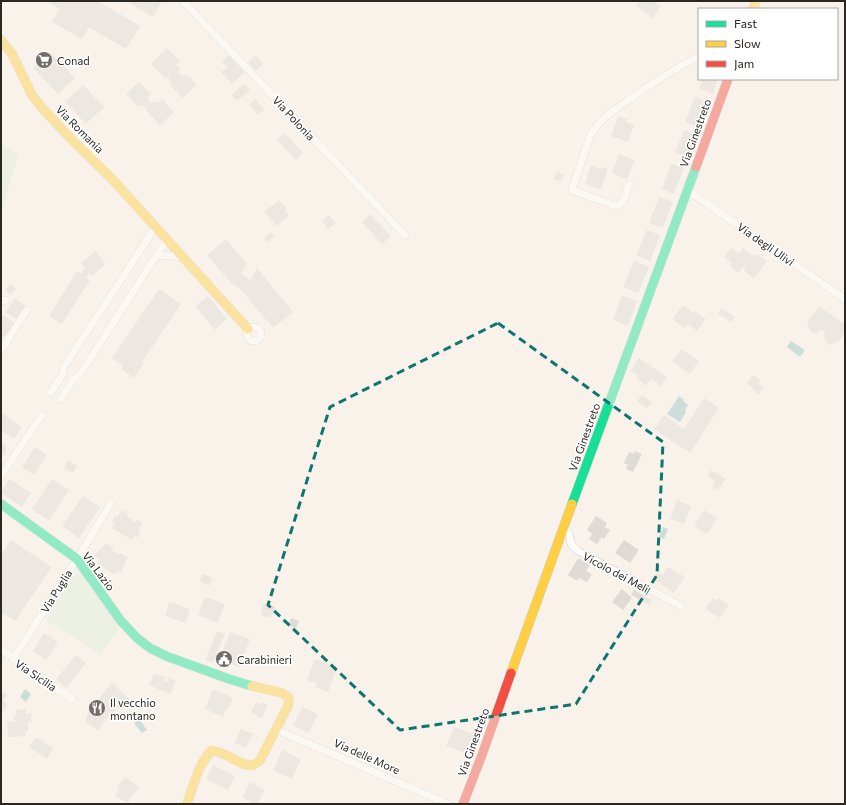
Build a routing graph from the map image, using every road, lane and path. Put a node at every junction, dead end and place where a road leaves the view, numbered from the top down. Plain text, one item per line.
1 (183, 1) edge
2 (1, 40) edge
3 (698, 57) edge
4 (728, 80) edge
5 (629, 184) dead end
6 (687, 190) junction
7 (156, 226) junction
8 (405, 235) dead end
9 (167, 239) junction
10 (157, 255) junction
11 (183, 257) junction
12 (845, 298) edge
13 (27, 310) dead end
14 (248, 330) dead end
15 (1, 350) edge
16 (51, 392) dead end
17 (62, 398) dead end
18 (42, 415) dead end
19 (1, 475) edge
20 (111, 503) dead end
21 (1, 504) edge
22 (564, 527) junction
23 (77, 559) junction
24 (681, 606) dead end
25 (1, 650) edge
26 (13, 659) junction
27 (72, 699) dead end
28 (277, 730) junction
29 (187, 804) edge
30 (448, 804) edge
31 (463, 804) edge

1 - 8 street, Via Polonia
2 - 7 street, Via Romania
3 - 5 street
4 - 6 street, Via Ginestreto
6 - 12 street, Via degli Ulivi
6 - 22 street, Via Ginestreto
7 - 9 street, Via Romania
7 - 16 street
9 - 10 street
9 - 11 street, Via Romania
10 - 11 street
10 - 17 street
11 - 14 street, Via Romania
13 - 15 street
18 - 19 street
20 - 23 street, Via Puglia
21 - 23 street, Via Lazio
22 - 24 street, Vicolo dei Meli
22 - 31 street, Via Ginestreto
23 - 26 street, Via Puglia
23 - 28 street, Via Lazio
25 - 26 street, Via Sicilia
26 - 27 street, Via Sicilia
28 - 29 street
28 - 30 street, Via delle More

